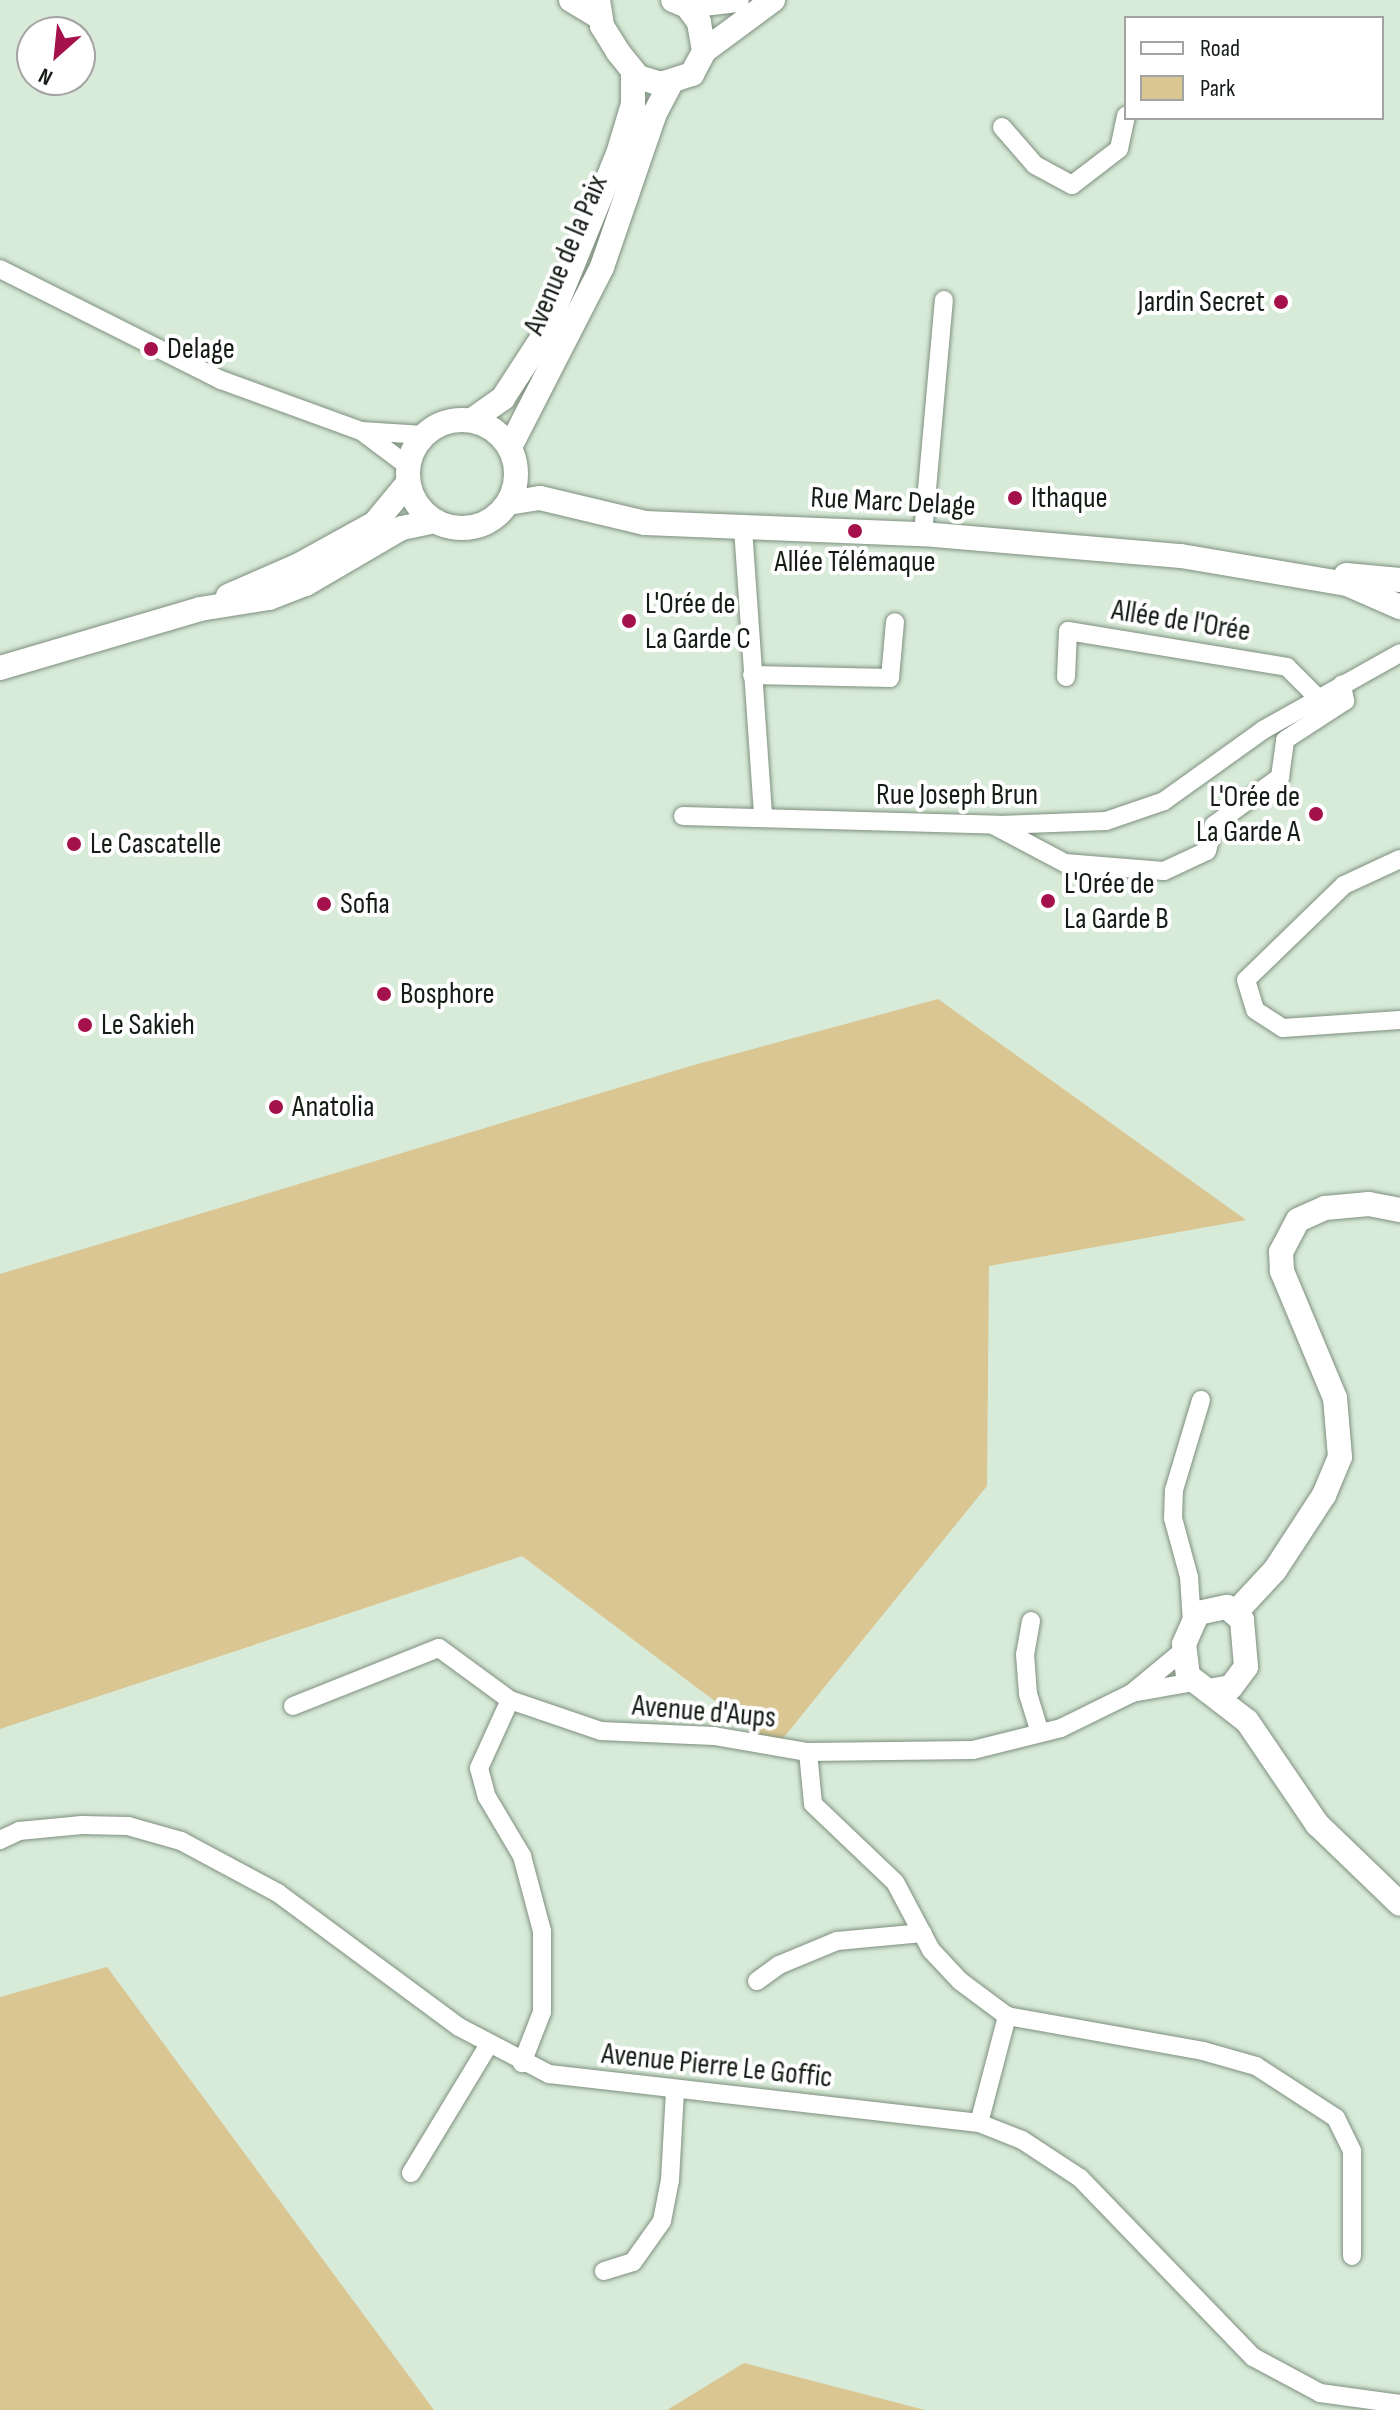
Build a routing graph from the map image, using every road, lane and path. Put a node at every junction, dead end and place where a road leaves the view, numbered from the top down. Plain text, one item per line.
1 (571, 0) edge
2 (737, 0) edge
3 (773, 0) edge
4 (680, 3) edge
5 (598, 8) edge
6 (704, 51) junction
7 (633, 72) junction
8 (671, 83) junction
9 (1125, 120) edge
10 (1002, 127) dead end
11 (0, 269) edge
12 (944, 300) dead end
13 (472, 420) junction
14 (361, 431) junction
15 (424, 435) junction
16 (513, 456) junction
17 (408, 474) junction
18 (563, 502) junction
19 (508, 503) junction
20 (435, 521) junction
21 (743, 528) junction
22 (923, 534) junction
23 (1316, 577) junction
24 (1400, 580) edge
25 (1400, 607) edge
26 (200, 609) junction
27 (895, 622) dead end
28 (1399, 651) edge
29 (28, 657) junction
30 (0, 660) edge
31 (0, 668) edge
32 (752, 675) junction
33 (1066, 677) dead end
34 (1342, 684) junction
35 (1318, 698) junction
36 (683, 816) dead end
37 (763, 817) junction
38 (992, 825) junction
39 (1400, 859) edge
40 (1400, 1020) edge
41 (1400, 1210) edge
42 (1201, 1400) dead end
43 (1275, 1570) junction
44 (1189, 1577) junction
45 (1226, 1610) junction
46 (1031, 1621) dead end
47 (1192, 1623) junction
48 (1245, 1638) junction
49 (1184, 1650) junction
50 (1242, 1678) junction
51 (1201, 1686) junction
52 (1132, 1693) junction
53 (510, 1700) junction
54 (293, 1706) dead end
55 (1247, 1721) junction
56 (1040, 1733) junction
57 (808, 1752) junction
58 (0, 1840) edge
59 (1400, 1904) edge
60 (923, 1933) junction
61 (757, 1981) dead end
62 (1007, 2016) junction
63 (489, 2044) junction
64 (522, 2063) junction
65 (675, 2091) junction
66 (979, 2123) junction
67 (411, 2173) dead end
68 (1352, 2256) dead end
69 (604, 2271) dead end
70 (1400, 2404) edge

1 - 5 street
2 - 4 street
3 - 6 street
4 - 6 street
5 - 7 street
6 - 8 street
7 - 8 street
7 - 13 street, Avenue de la Paix
8 - 16 street, Avenue de la Paix
9 - 10 street
11 - 14 street
12 - 22 street
13 - 15 street
13 - 16 street
14 - 15 street
14 - 17 street
15 - 17 street
16 - 18 street, Rue Marc Delage
16 - 19 street
17 - 20 street
17 - 26 street
18 - 19 street, Rue Marc Delage
18 - 21 street, Rue Marc Delage
19 - 20 street
20 - 26 street
21 - 22 street, Rue Marc Delage
21 - 32 street
22 - 23 street, Rue Marc Delage
23 - 24 street, Rue Marc Delage
23 - 25 street, Rue Marc Delage
26 - 29 street
27 - 32 street
28 - 34 street, Rue Joseph Brun
29 - 30 street
29 - 31 street
32 - 37 street
33 - 35 street, Allée de l'Orée
34 - 35 street, Rue Joseph Brun
34 - 38 street
35 - 38 street, Rue Joseph Brun
36 - 37 street, Rue Joseph Brun
37 - 38 street, Rue Joseph Brun
39 - 40 street
41 - 43 street
42 - 44 street
43 - 45 street
43 - 48 street
44 - 45 street
44 - 47 street
45 - 47 street
45 - 48 street
46 - 56 street
47 - 49 street
48 - 50 street
49 - 51 street
49 - 52 street, Avenue d'Aups
50 - 51 street
50 - 55 street
51 - 52 street, Avenue d'Aups
51 - 55 street
52 - 56 street, Avenue d'Aups
53 - 54 street, Avenue d'Aups
53 - 57 street, Avenue d'Aups
53 - 64 street
55 - 59 street
56 - 57 street, Avenue d'Aups
57 - 60 street
58 - 63 street, Avenue Pierre Le Goffic
60 - 61 street
60 - 62 street
62 - 66 street
62 - 68 street
63 - 64 street, Avenue Pierre Le Goffic
63 - 67 street
64 - 65 street, Avenue Pierre Le Goffic
65 - 66 street, Avenue Pierre Le Goffic
65 - 69 street
66 - 70 street, Avenue Pierre Le Goffic

